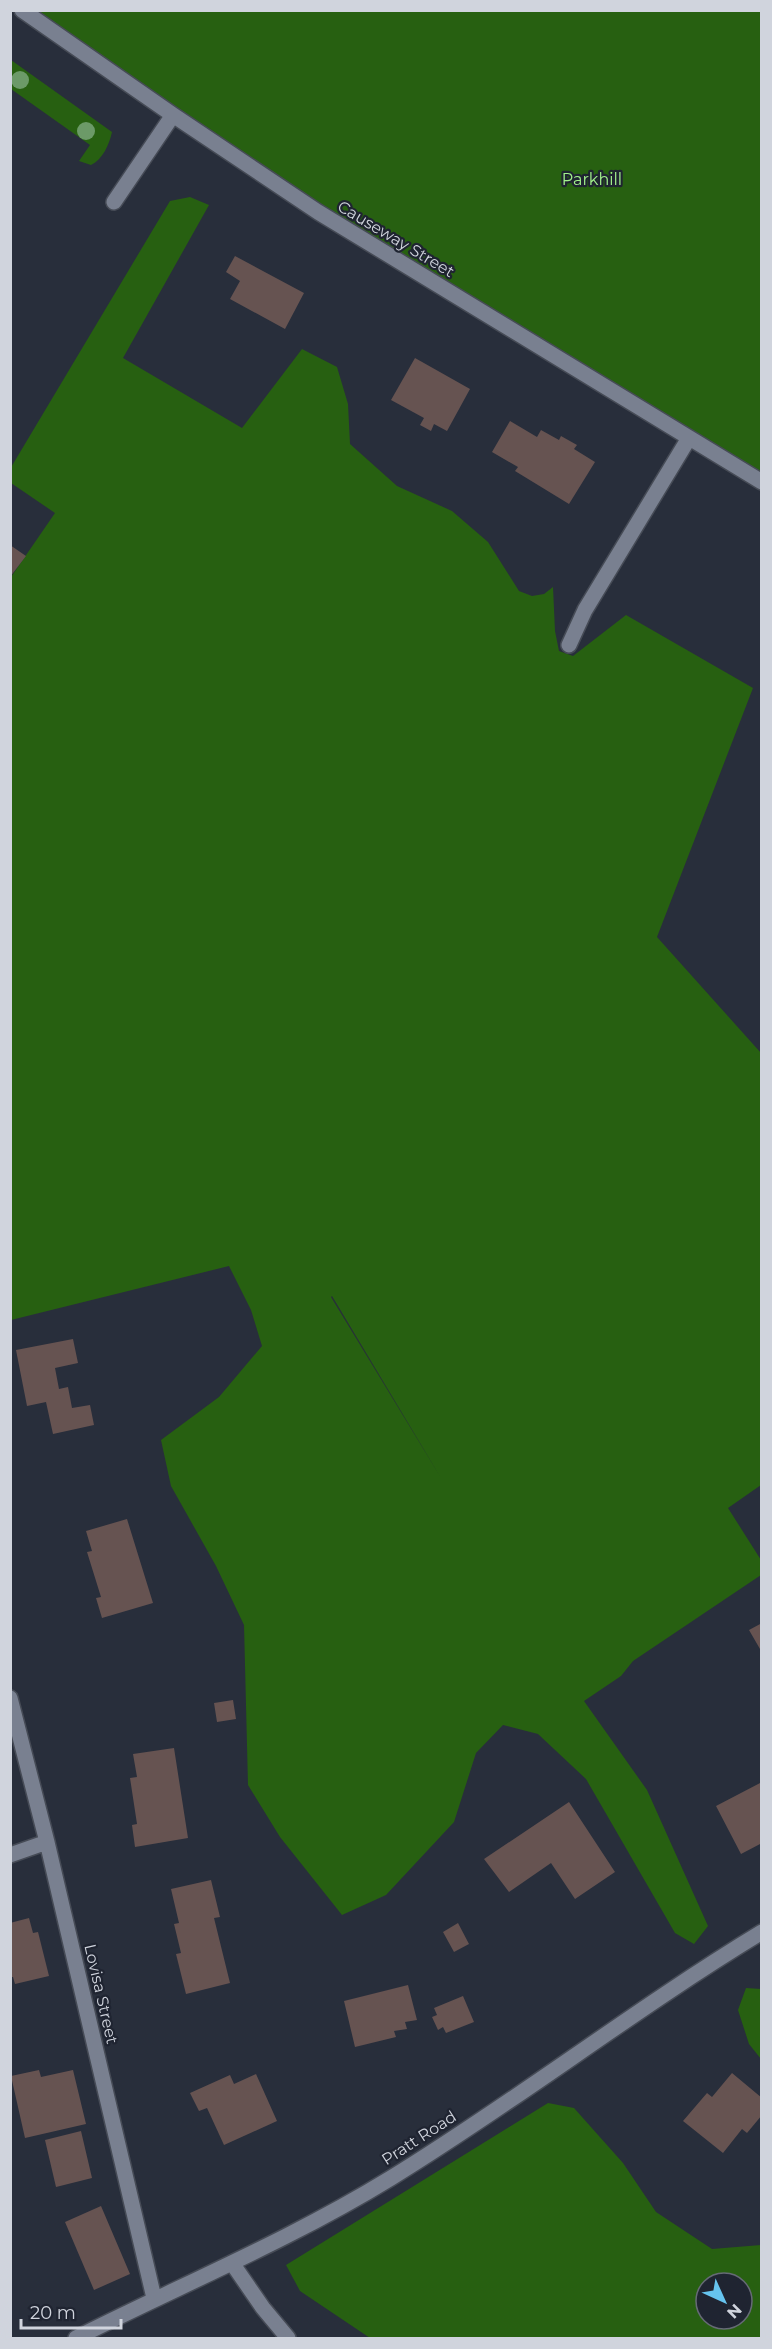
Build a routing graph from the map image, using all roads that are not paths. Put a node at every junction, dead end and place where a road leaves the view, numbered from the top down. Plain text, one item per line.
1 (22, 10) edge
2 (173, 115) junction
3 (114, 202) dead end
4 (689, 438) junction
5 (762, 482) edge
6 (568, 645) dead end
7 (10, 1698) edge
8 (47, 1842) junction
9 (10, 1855) edge
10 (762, 1932) edge
11 (232, 2263) junction
12 (154, 2298) junction
13 (76, 2338) edge
14 (288, 2338) edge

1 - 2 street, Causeway Street
2 - 3 street
2 - 4 street, Causeway Street
4 - 5 street, Causeway Street
4 - 6 street
7 - 8 street, Lovisa Street
8 - 9 street
8 - 12 street, Lovisa Street
10 - 11 street, Pratt Road
11 - 12 street, Pratt Road
11 - 14 street
12 - 13 street, Pratt Road

